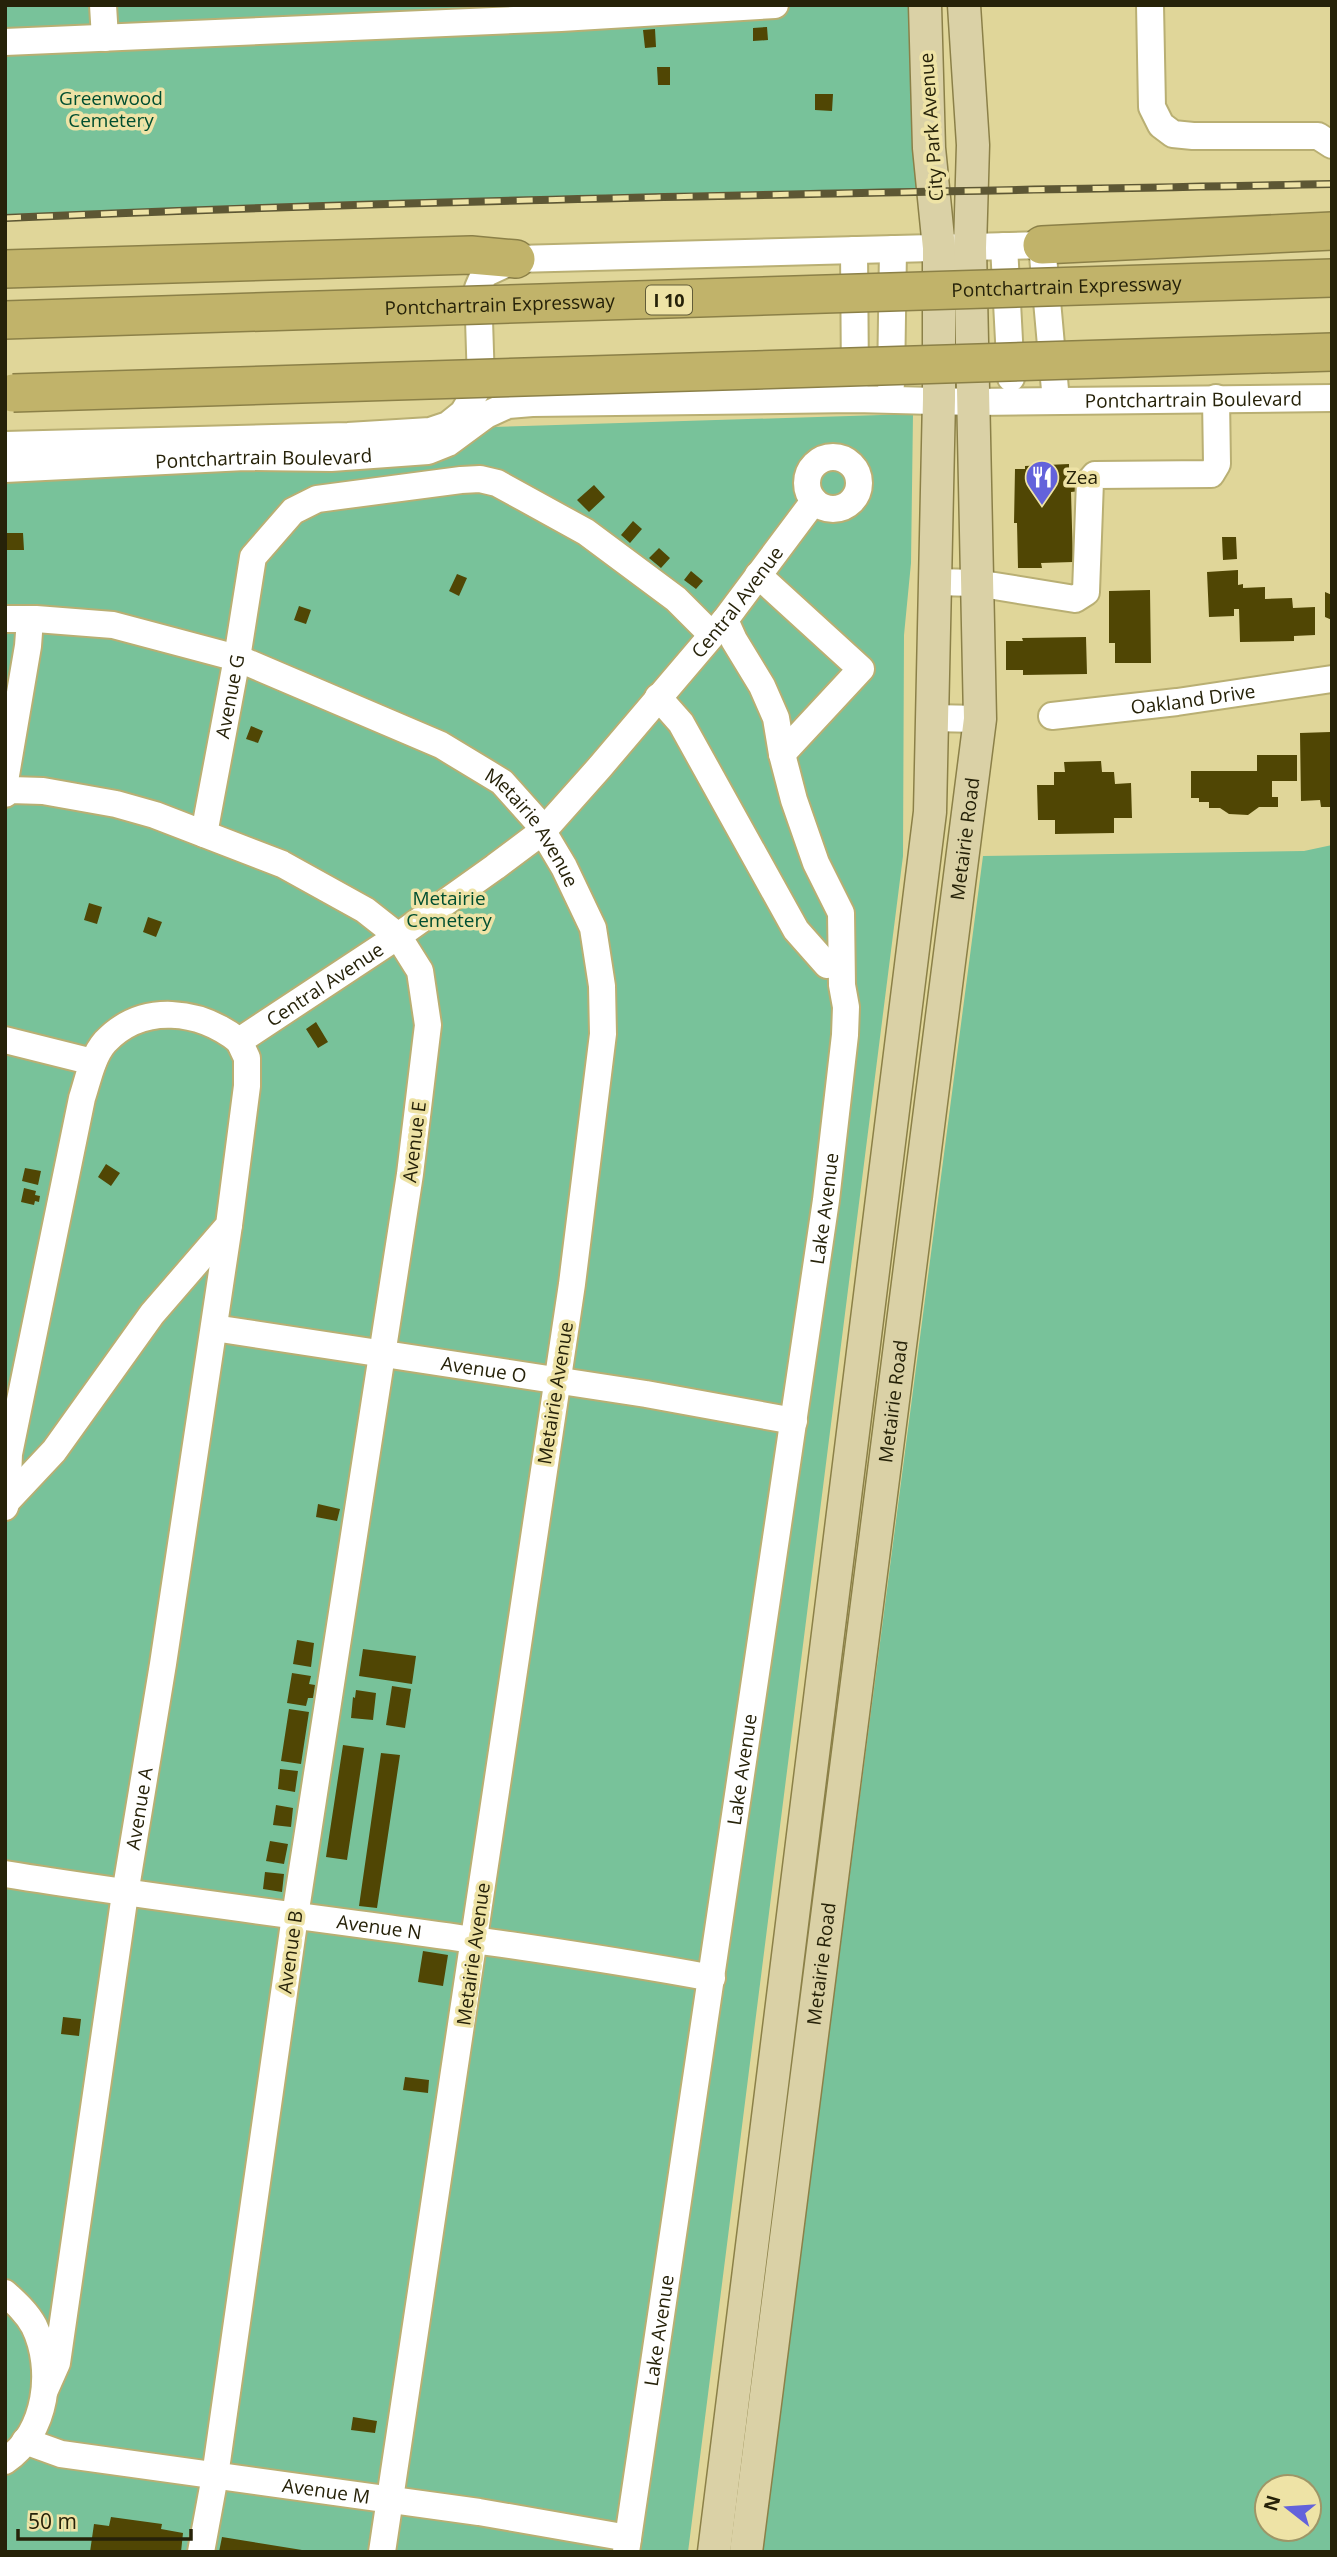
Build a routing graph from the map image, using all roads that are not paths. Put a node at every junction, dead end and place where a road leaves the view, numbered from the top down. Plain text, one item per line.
1 (103, 5) edge
2 (775, 5) edge
3 (925, 5) edge
4 (964, 5) edge
5 (1150, 5) edge
6 (561, 12) edge
7 (330, 17) edge
8 (105, 38) junction
9 (5, 42) edge
10 (1332, 145) edge
11 (1332, 231) edge
12 (1042, 244) junction
13 (1004, 246) junction
14 (954, 248) junction
15 (893, 249) junction
16 (854, 250) junction
17 (516, 259) junction
18 (5, 269) edge
19 (1332, 278) edge
20 (5, 320) edge
21 (1332, 352) edge
22 (481, 383) junction
23 (9, 393) edge
24 (1216, 398) junction
25 (1332, 398) edge
26 (855, 399) junction
27 (890, 399) junction
28 (993, 399) junction
29 (939, 400) junction
30 (1056, 401) junction
31 (508, 405) junction
32 (5, 445) edge
33 (5, 470) edge
34 (814, 501) dead end
35 (253, 557) joint
36 (758, 575) junction
37 (934, 582) junction
38 (976, 583) junction
39 (18, 619) edge
40 (718, 627) junction
41 (237, 658) junction
42 (1332, 679) edge
43 (658, 697) junction
44 (1052, 716) dead end
45 (931, 718) junction
46 (980, 719) junction
47 (782, 754) junction
48 (5, 781) edge
49 (5, 794) edge
50 (542, 831) junction
51 (204, 834) junction
52 (398, 936) junction
53 (835, 975) junction
54 (5, 1040) edge
55 (239, 1041) junction
56 (93, 1062) junction
57 (229, 1225) junction
58 (214, 1328) junction
59 (383, 1353) junction
60 (556, 1381) junction
61 (794, 1421) junction
62 (6, 1504) edge
63 (5, 1874) edge
64 (125, 1894) junction
65 (295, 1916) junction
66 (475, 1939) junction
67 (712, 1978) junction
68 (5, 2294) edge
69 (46, 2390) junction
70 (25, 2441) junction
71 (5, 2461) edge
72 (215, 2476) junction
73 (390, 2501) junction
74 (627, 2545) edge
75 (201, 2552) edge
76 (382, 2552) edge
77 (714, 2552) edge
78 (746, 2552) edge

1 - 8 street
2 - 6 street
3 - 14 main road, City Park Avenue
4 - 14 main road, City Park Avenue
5 - 10 street
6 - 7 street
7 - 8 street
8 - 9 street
11 - 12 highway
12 - 13 street
12 - 30 street
13 - 14 street
13 - 28 street
14 - 15 street
14 - 28 main road, Metairie Road
14 - 29 main road, Metairie Road
15 - 16 street
15 - 27 street
16 - 17 street
16 - 26 street
17 - 18 highway
17 - 22 street
19 - 20 highway, Pontchartrain Expressway / I 10, bridge
21 - 23 highway, bridge
22 - 31 street
22 - 32 street, Pontchartrain Boulevard
24 - 25 street, Pontchartrain Boulevard
24 - 30 street, Pontchartrain Boulevard
24 - 38 street
26 - 27 street, Pontchartrain Boulevard
26 - 31 street, Pontchartrain Boulevard
27 - 29 street, Pontchartrain Boulevard
28 - 29 street, Pontchartrain Boulevard
28 - 30 street, Pontchartrain Boulevard
28 - 38 main road, Metairie Road
29 - 37 main road, Metairie Road
31 - 33 street, Pontchartrain Boulevard
34 - 36 street, Central Avenue
35 - 40 street, Lake Avenue
35 - 41 street, Avenue G
36 - 40 street, Central Avenue
36 - 47 street
37 - 38 street
37 - 45 main road, Metairie Road
38 - 46 main road, Metairie Road
39 - 41 street, Metairie Avenue
39 - 48 street
40 - 43 street, Central Avenue
40 - 47 street, Lake Avenue
41 - 50 street, Metairie Avenue
41 - 51 street, Avenue G
42 - 44 street, Oakland Drive
43 - 50 street, Central Avenue
43 - 53 street
45 - 46 street
45 - 77 main road, Metairie Road
46 - 78 main road, Metairie Road
47 - 53 street, Lake Avenue
49 - 51 street, Avenue E
50 - 52 street, Central Avenue
50 - 60 street, Metairie Avenue
51 - 52 street, Avenue E
52 - 55 street, Central Avenue
52 - 59 street, Avenue E
53 - 61 street, Lake Avenue
54 - 56 street
55 - 56 street
55 - 57 street
56 - 62 street
57 - 58 street, Avenue A
57 - 62 street
58 - 59 street, Avenue O
58 - 64 street, Avenue A
59 - 60 street, Avenue O
59 - 65 street, Avenue B
60 - 61 street, Avenue O
60 - 66 street, Metairie Avenue
61 - 67 street, Lake Avenue
63 - 64 street, Avenue N
64 - 65 street, Avenue N
64 - 69 street, Avenue A
65 - 66 street, Avenue N
65 - 72 street, Avenue B
66 - 67 street, Avenue N
66 - 73 street, Metairie Avenue
67 - 74 street, Lake Avenue
68 - 69 street
69 - 70 street, Avenue A
70 - 71 street, Avenue A
70 - 72 street, Avenue M
72 - 73 street, Avenue M
72 - 75 street, Avenue B
73 - 74 street, Avenue M
73 - 76 street, Metairie Avenue

